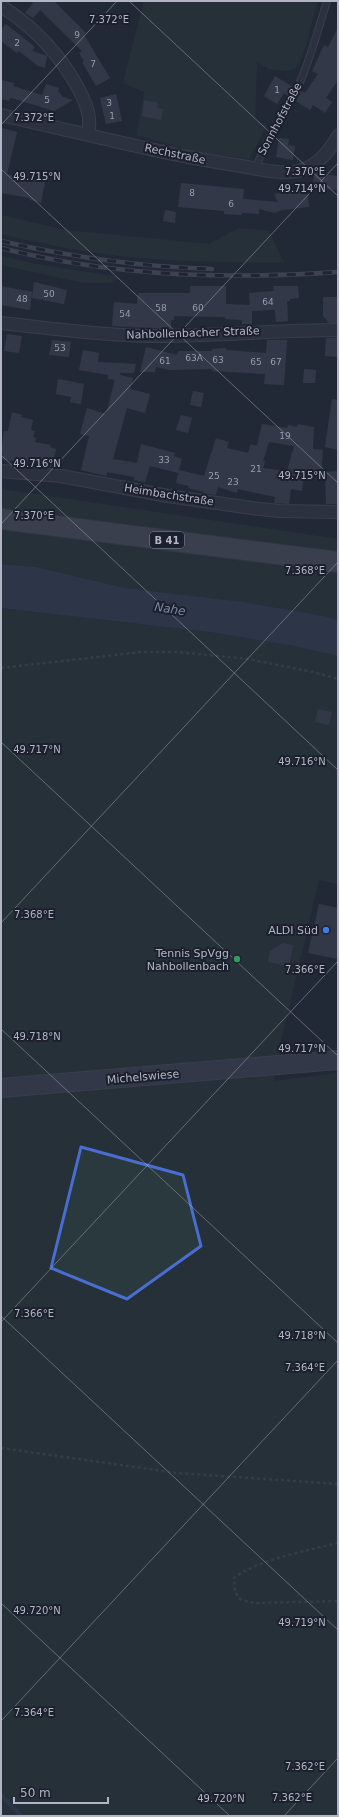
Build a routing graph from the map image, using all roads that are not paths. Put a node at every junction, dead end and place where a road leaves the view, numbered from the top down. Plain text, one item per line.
1 (327, 1) edge
2 (1, 6) edge
3 (1, 115) edge
4 (88, 134) junction
5 (338, 136) edge
6 (256, 168) junction
7 (1, 323) edge
8 (338, 330) edge
9 (1, 471) edge
10 (338, 512) edge
11 (1, 519) edge
12 (338, 562) edge
13 (338, 1060) edge
14 (1, 1088) edge

1 - 6 lane, Sonnhofstraße
2 - 4 street
3 - 4 street, Rechstraße
4 - 6 street, Rechstraße
5 - 6 street, Rechstraße
7 - 8 street, Nahbollenbacher Straße
9 - 10 street, Heimbachstraße
11 - 12 main road, B 41
13 - 14 street, Michelswiese

